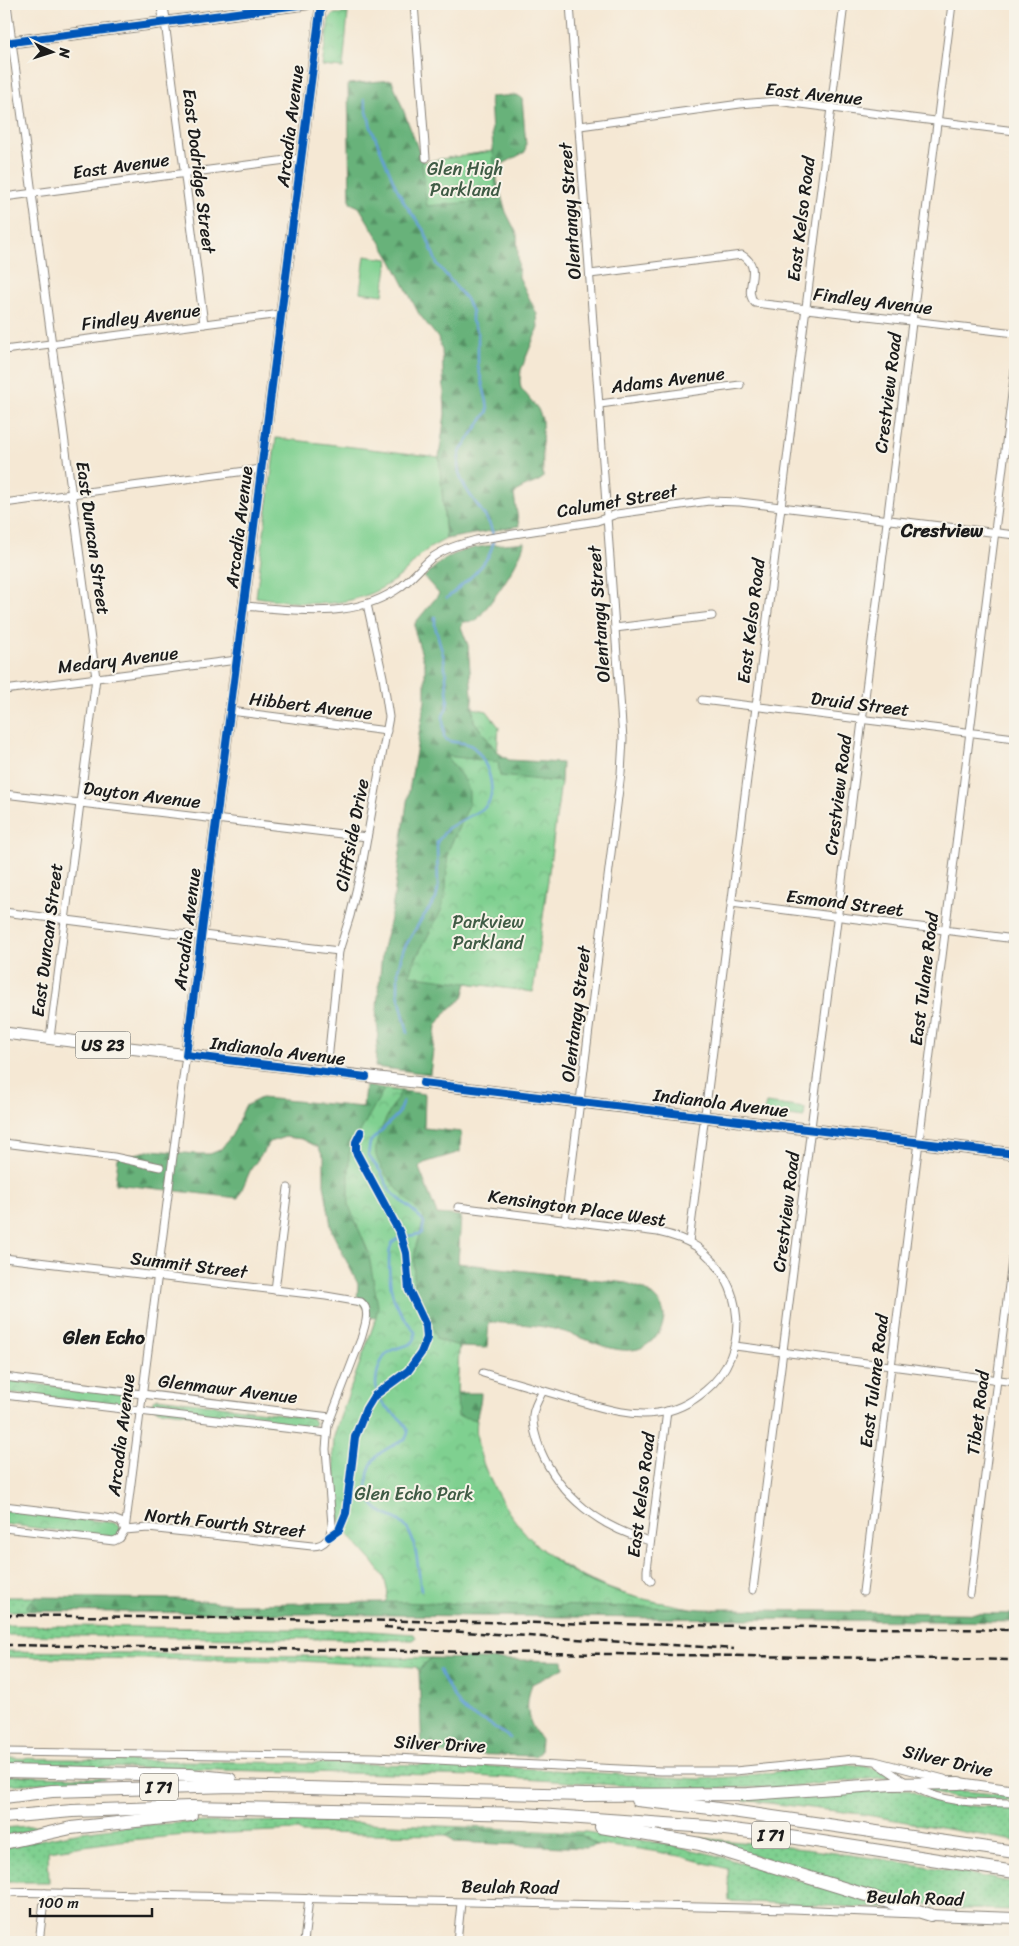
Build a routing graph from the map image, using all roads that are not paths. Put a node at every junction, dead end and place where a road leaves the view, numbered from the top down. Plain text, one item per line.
1 (7, 4) edge
2 (162, 4) edge
3 (306, 4) edge
4 (321, 4) edge
5 (414, 4) edge
6 (570, 4) edge
7 (844, 4) edge
8 (952, 4) edge
9 (253, 7) edge
10 (165, 22) junction
11 (8, 43) edge
12 (830, 110) junction
13 (937, 122) junction
14 (580, 126) junction
15 (1015, 131) edge
16 (301, 158) junction
17 (426, 158) dead end
18 (184, 173) junction
19 (32, 194) junction
20 (4, 197) edge
21 (590, 274) junction
22 (805, 308) junction
23 (281, 314) junction
24 (912, 320) junction
25 (204, 324) junction
26 (1015, 333) edge
27 (52, 343) junction
28 (4, 350) edge
29 (1015, 370) edge
30 (740, 385) dead end
31 (600, 404) junction
32 (261, 469) junction
33 (72, 494) junction
34 (4, 503) edge
35 (781, 507) junction
36 (608, 517) junction
37 (887, 520) junction
38 (995, 533) junction
39 (1015, 535) edge
40 (367, 604) junction
41 (244, 606) junction
42 (712, 616) dead end
43 (615, 628) junction
44 (237, 660) junction
45 (96, 678) junction
46 (4, 690) edge
47 (702, 700) dead end
48 (756, 706) junction
49 (230, 712) junction
50 (862, 719) junction
51 (387, 731) junction
52 (970, 732) junction
53 (1015, 738) edge
54 (4, 794) edge
55 (80, 803) junction
56 (216, 819) junction
57 (367, 838) junction
58 (731, 903) junction
59 (4, 912) edge
60 (838, 917) junction
61 (65, 920) junction
62 (945, 931) junction
63 (201, 936) junction
64 (1015, 940) edge
65 (338, 952) junction
66 (4, 1033) edge
67 (50, 1038) junction
68 (186, 1055) junction
69 (327, 1072) junction
70 (580, 1102) junction
71 (704, 1116) junction
72 (811, 1129) junction
73 (919, 1142) junction
74 (4, 1143) edge
75 (1015, 1154) edge
76 (160, 1167) dead end
77 (288, 1188) dead end
78 (458, 1207) dead end
79 (565, 1221) junction
80 (1015, 1237) edge
81 (689, 1242) junction
82 (4, 1258) edge
83 (158, 1277) junction
84 (275, 1290) junction
85 (735, 1346) junction
86 (783, 1352) junction
87 (891, 1366) junction
88 (483, 1374) dead end
89 (4, 1377) edge
90 (997, 1380) junction
91 (1015, 1382) edge
92 (543, 1391) junction
93 (143, 1393) junction
94 (4, 1395) edge
95 (140, 1411) junction
96 (667, 1411) junction
97 (330, 1416) junction
98 (327, 1433) junction
99 (4, 1506) edge
100 (4, 1528) edge
101 (125, 1530) junction
102 (650, 1541) junction
103 (651, 1581) dead end
104 (754, 1590) dead end
105 (863, 1592) dead end
106 (970, 1594) dead end
107 (4, 1752) edge
108 (875, 1761) junction
109 (4, 1771) edge
110 (906, 1783) junction
111 (959, 1783) junction
112 (315, 1788) junction
113 (1015, 1791) edge
114 (585, 1795) junction
115 (4, 1797) edge
116 (1015, 1803) edge
117 (267, 1809) junction
118 (524, 1814) junction
119 (4, 1817) edge
120 (4, 1843) edge
121 (1015, 1852) edge
122 (1015, 1872) edge
123 (4, 1892) edge
124 (45, 1893) junction
125 (309, 1898) junction
126 (461, 1902) junction
127 (931, 1915) junction
128 (1015, 1918) edge
129 (38, 1942) edge
130 (304, 1942) edge
131 (456, 1942) edge

1 - 11 street, East Duncan Street
2 - 10 street
3 - 9 main road
4 - 16 street, Arcadia Avenue
5 - 17 street
6 - 14 street, Olentangy Street
7 - 12 street, East Kelso Road
8 - 13 street, Crestview Road
9 - 10 main road
10 - 11 main road
10 - 18 street, East Dodridge Street
11 - 19 street, East Duncan Street
12 - 13 street, East Avenue
12 - 14 street, East Avenue
12 - 22 street, East Kelso Road
13 - 15 street, East Avenue
13 - 24 street, Crestview Road
14 - 21 street, Olentangy Street
16 - 18 street, East Avenue
16 - 23 street, Arcadia Avenue
18 - 19 street, East Avenue
18 - 25 street, East Dodridge Street
19 - 20 street, East Avenue
19 - 27 street, East Duncan Street
21 - 22 street, Findley Avenue
21 - 31 street, Olentangy Street
22 - 24 street, Findley Avenue
22 - 35 street, East Kelso Road
23 - 25 street, Findley Avenue
23 - 32 street, Arcadia Avenue
24 - 26 street, Findley Avenue
24 - 37 street, Crestview Road
25 - 27 street, Findley Avenue
27 - 28 street, Findley Avenue
27 - 33 street, East Duncan Street
29 - 38 street, East Tulane Road
30 - 31 street, Adams Avenue
31 - 36 street, Olentangy Street
32 - 33 street
32 - 41 street, Arcadia Avenue
33 - 34 street
33 - 45 street, East Duncan Street
35 - 36 street, Calumet Street
35 - 37 street, Calumet Street
35 - 48 street, East Kelso Road
36 - 40 street, Calumet Street
36 - 43 street, Olentangy Street
37 - 38 street, Calumet Street
37 - 50 street, Crestview Road
38 - 39 street, Calumet Street
38 - 52 street, East Tulane Road
40 - 41 street, Calumet Street
40 - 51 street, Cliffside Drive
41 - 44 street, Arcadia Avenue
42 - 43 street
43 - 70 street, Olentangy Street
44 - 45 street, Medary Avenue
44 - 49 street, Arcadia Avenue
45 - 46 street, Medary Avenue
45 - 55 street, East Duncan Street
47 - 48 street, Druid Street
48 - 50 street, Druid Street
48 - 58 street, East Kelso Road
49 - 51 street, Hibbert Avenue
49 - 56 street, Arcadia Avenue
50 - 52 street, Druid Street
50 - 60 street, Crestview Road
51 - 57 street, Cliffside Drive
52 - 53 street, Druid Street
52 - 62 street, East Tulane Road
54 - 55 street, Dayton Avenue
55 - 56 street, Dayton Avenue
55 - 61 street, East Duncan Street
56 - 57 street, Dayton Avenue
56 - 63 street, Arcadia Avenue
57 - 65 street, Cliffside Drive
58 - 60 street, Esmond Street
58 - 71 street, East Kelso Road
59 - 61 street
60 - 62 street, Esmond Street
60 - 72 street, Crestview Road
61 - 63 street
61 - 67 street, East Duncan Street
62 - 64 street, Esmond Street
62 - 73 street, East Tulane Road
63 - 65 street
63 - 68 street, Arcadia Avenue
65 - 69 street, Cliffside Drive
66 - 67 main road, Indianola Avenue / US 23
67 - 68 main road, Indianola Avenue / US 23
68 - 69 main road, Indianola Avenue / US 23
68 - 83 street, Arcadia Avenue
69 - 70 main road, Indianola Avenue / US 23
70 - 71 main road, Indianola Avenue / US 23
70 - 79 street, Olentangy Street
71 - 72 main road, Indianola Avenue / US 23
71 - 81 street, East Kelso Road
72 - 73 main road, Indianola Avenue / US 23
72 - 86 street, Crestview Road
73 - 75 main road, Indianola Avenue / US 23
73 - 87 street, East Tulane Road
74 - 76 street
77 - 84 street
78 - 79 street, Kensington Place West
79 - 81 street, Kensington Place West
80 - 90 street, Tibet Road
81 - 85 street, Kensington Place West
82 - 83 street, Summit Street
83 - 84 street, Summit Street
83 - 93 street, Arcadia Avenue
84 - 97 street, Summit Street
85 - 86 street
85 - 96 street, Kensington Place West
86 - 87 street
86 - 104 street, Crestview Road
87 - 90 street
87 - 105 street, East Tulane Road
88 - 92 street, Kensington Place West
89 - 93 street, Glenmawr Avenue
90 - 91 street
90 - 106 street, Tibet Road
92 - 96 street, Kensington Place West
92 - 102 street
93 - 95 street, Arcadia Avenue
93 - 97 street, Glenmawr Avenue
94 - 95 street, Glenmawr Avenue
95 - 98 street, Glenmawr Avenue
95 - 101 street, Arcadia Avenue
96 - 102 street, East Kelso Road
97 - 98 street
98 - 101 street, North Fourth Street
99 - 101 street, North Fourth Street
100 - 101 street, North Fourth Street
102 - 103 street, East Kelso Road
107 - 108 street, Silver Drive
108 - 110 street, Silver Drive
108 - 111 street, Silver Drive
109 - 112 highway
110 - 111 highway
110 - 114 highway
110 - 116 street, Silver Drive
111 - 113 street, Silver Drive
112 - 114 highway, I 71
112 - 115 highway, I 71
114 - 121 highway, I 71
117 - 118 highway, I 71
117 - 119 highway, I 71
117 - 120 highway
118 - 122 highway, I 71
118 - 127 highway
123 - 124 street, Beulah Road
124 - 125 street, Beulah Road
124 - 129 street
125 - 126 street, Beulah Road
125 - 130 street
126 - 127 street, Beulah Road
126 - 131 street
127 - 128 street, Beulah Road

